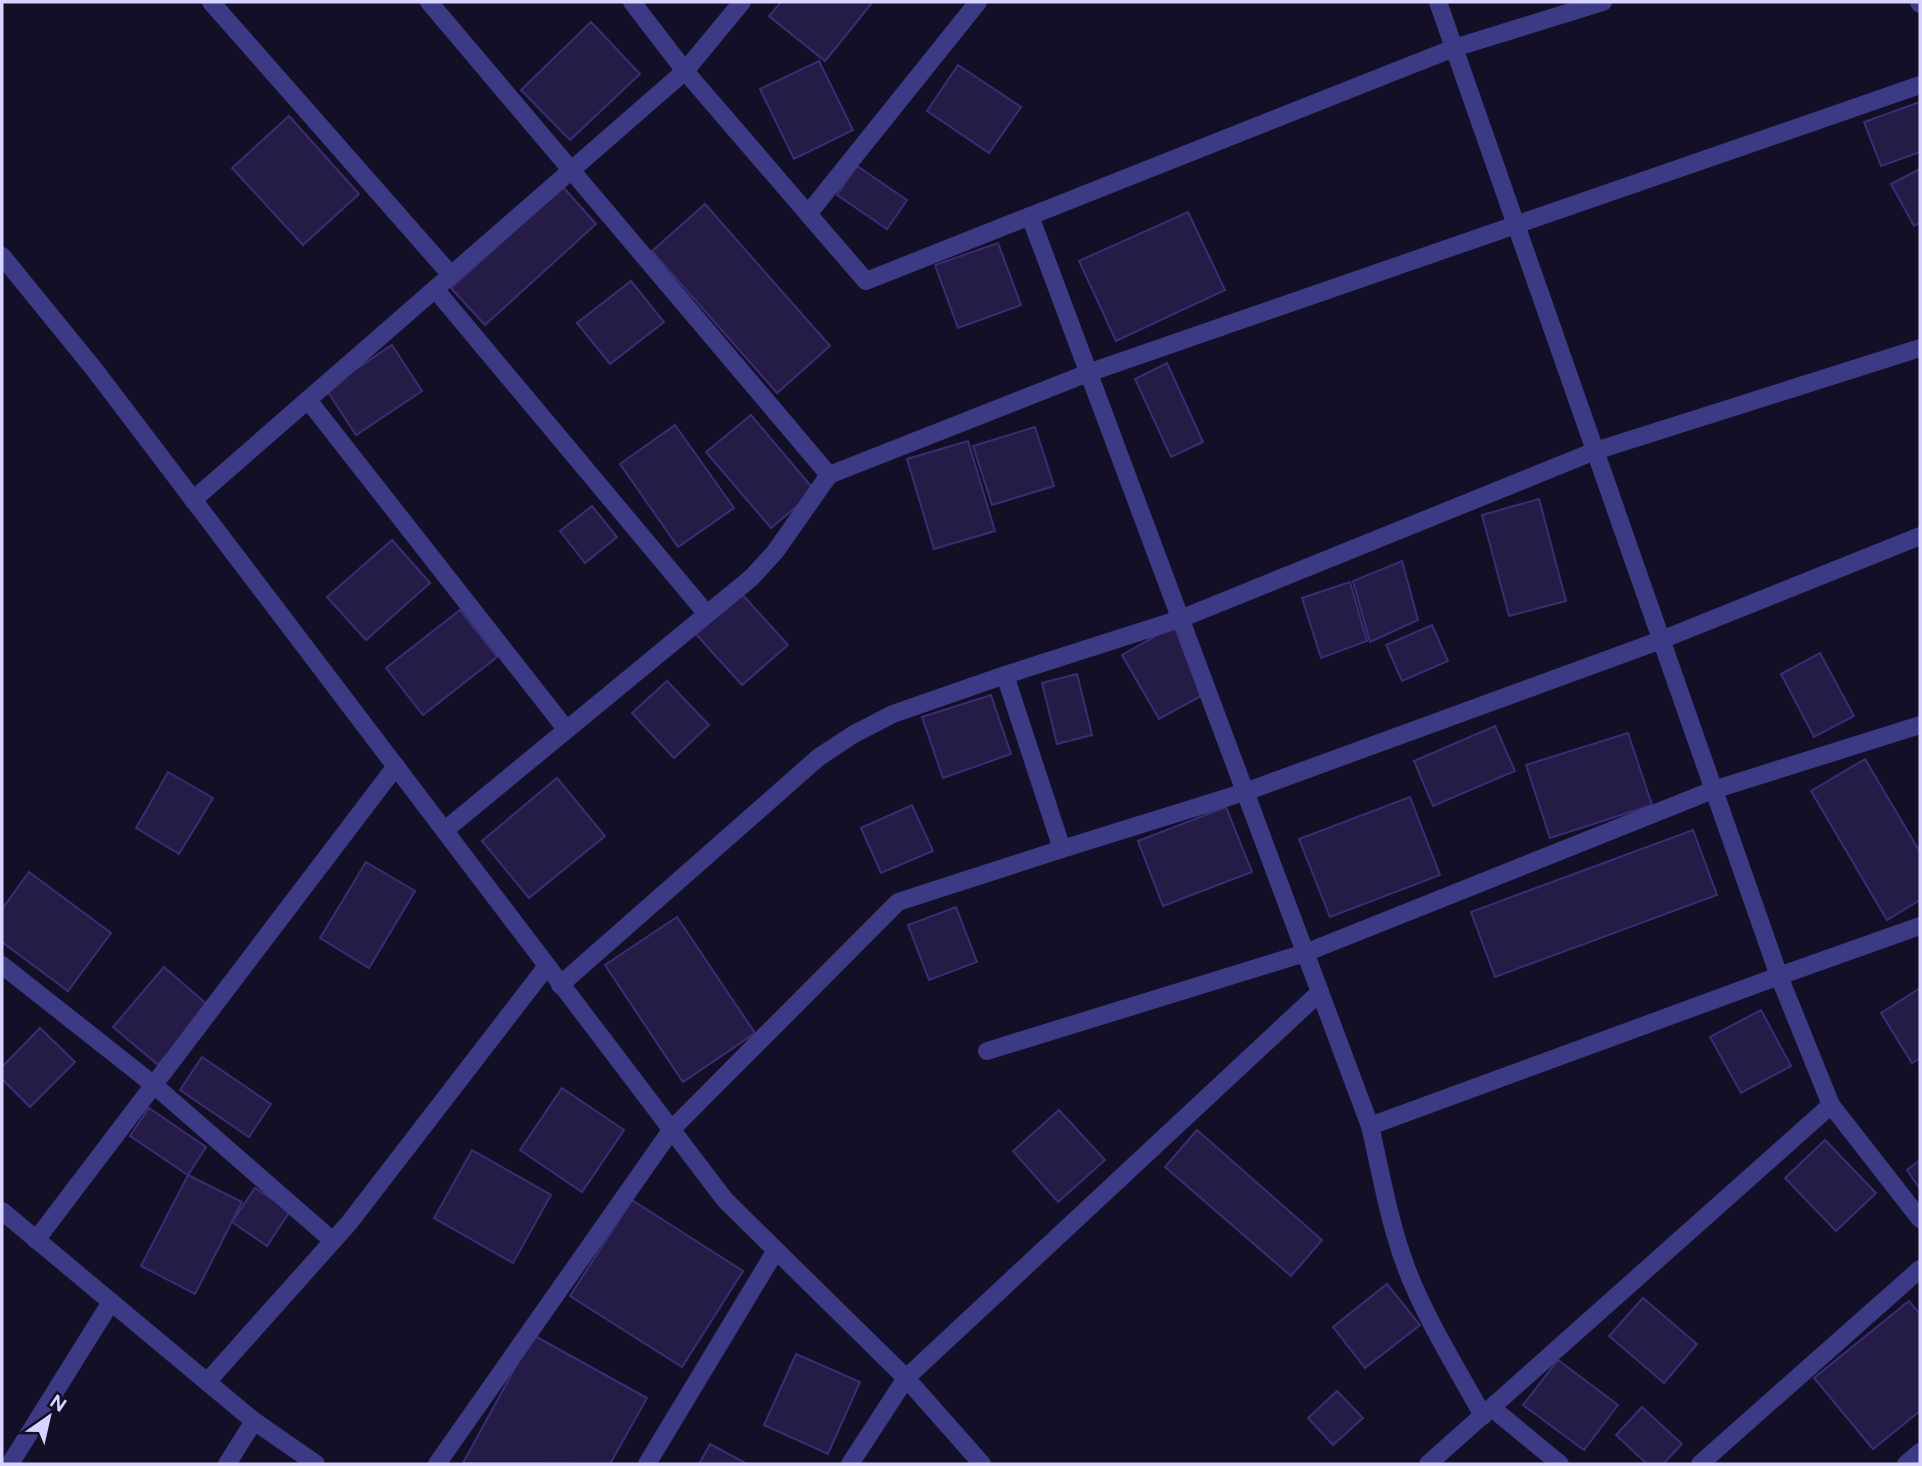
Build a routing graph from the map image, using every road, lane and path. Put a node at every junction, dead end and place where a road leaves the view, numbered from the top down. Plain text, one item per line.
1 (211, 2) edge
2 (429, 2) edge
3 (632, 2) edge
4 (742, 2) edge
5 (978, 2) edge
6 (1438, 2) edge
7 (1603, 2) edge
8 (1454, 48) junction
9 (685, 71) junction
10 (1920, 85) edge
11 (571, 170) junction
12 (808, 214) junction
13 (1030, 216) junction
14 (1516, 225) junction
15 (2, 257) edge
16 (451, 275) junction
17 (435, 289) junction
18 (1920, 348) edge
19 (1088, 373) junction
20 (308, 400) junction
21 (1595, 451) junction
22 (829, 475) junction
23 (193, 500) junction
24 (1920, 536) edge
25 (706, 613) junction
26 (1180, 619) junction
27 (1661, 640) junction
28 (1005, 675) junction
29 (1920, 725) edge
30 (566, 729) junction
31 (396, 766) junction
32 (1713, 790) junction
33 (1245, 792) junction
34 (445, 830) junction
35 (1062, 849) junction
36 (1920, 926) edge
37 (1305, 953) junction
38 (2, 965) edge
39 (547, 966) junction
40 (1779, 976) junction
41 (560, 985) junction
42 (1320, 992) junction
43 (987, 1051) dead end
44 (154, 1085) junction
45 (1831, 1105) junction
46 (1370, 1126) junction
47 (672, 1129) junction
48 (2, 1211) edge
49 (1920, 1219) edge
50 (36, 1240) junction
51 (333, 1241) junction
52 (776, 1250) junction
53 (1920, 1269) edge
54 (111, 1302) junction
55 (906, 1378) junction
56 (207, 1382) junction
57 (1487, 1412) junction
58 (254, 1421) junction
59 (1920, 1452) edge
60 (10, 1464) edge
61 (227, 1464) edge
62 (316, 1464) edge
63 (437, 1464) edge
64 (647, 1464) edge
65 (850, 1464) edge
66 (982, 1464) edge
67 (1428, 1464) edge
68 (1560, 1464) edge
69 (1700, 1464) edge
70 (1906, 1464) edge

1 - 16 street
2 - 11 street
3 - 9 street
4 - 9 street
5 - 12 street
6 - 8 street
7 - 8 street
8 - 13 street
8 - 14 street
9 - 11 street
9 - 12 street
10 - 14 street
11 - 16 street
11 - 22 street
12 - 13 street
13 - 19 street
14 - 19 street
14 - 21 street
15 - 23 street
16 - 17 street
17 - 20 street
17 - 25 street
18 - 21 street
19 - 22 street
19 - 26 street
20 - 23 street
20 - 30 street
21 - 26 street
21 - 27 street
22 - 25 street
23 - 31 street
24 - 27 street
25 - 30 street
26 - 28 street
26 - 33 street
27 - 32 street
27 - 33 street
28 - 35 street
28 - 41 street
29 - 32 street
30 - 34 street
31 - 34 street
31 - 44 street
32 - 37 street
32 - 40 street
33 - 35 street
33 - 37 street
34 - 39 street
35 - 47 street
36 - 40 street
37 - 42 street
37 - 43 street
38 - 44 street
39 - 41 street
39 - 51 street
40 - 45 street
40 - 46 street
41 - 47 street
42 - 46 street
42 - 55 street
44 - 50 street
44 - 51 street
45 - 49 street
45 - 57 street
46 - 57 street
47 - 52 street
47 - 63 street
48 - 50 street
50 - 54 street
51 - 56 street
52 - 55 street
52 - 64 street
53 - 69 street
54 - 56 street
54 - 60 street
55 - 65 street
55 - 66 street
56 - 58 street
57 - 67 street
57 - 68 street
58 - 61 street
58 - 62 street
59 - 70 street

